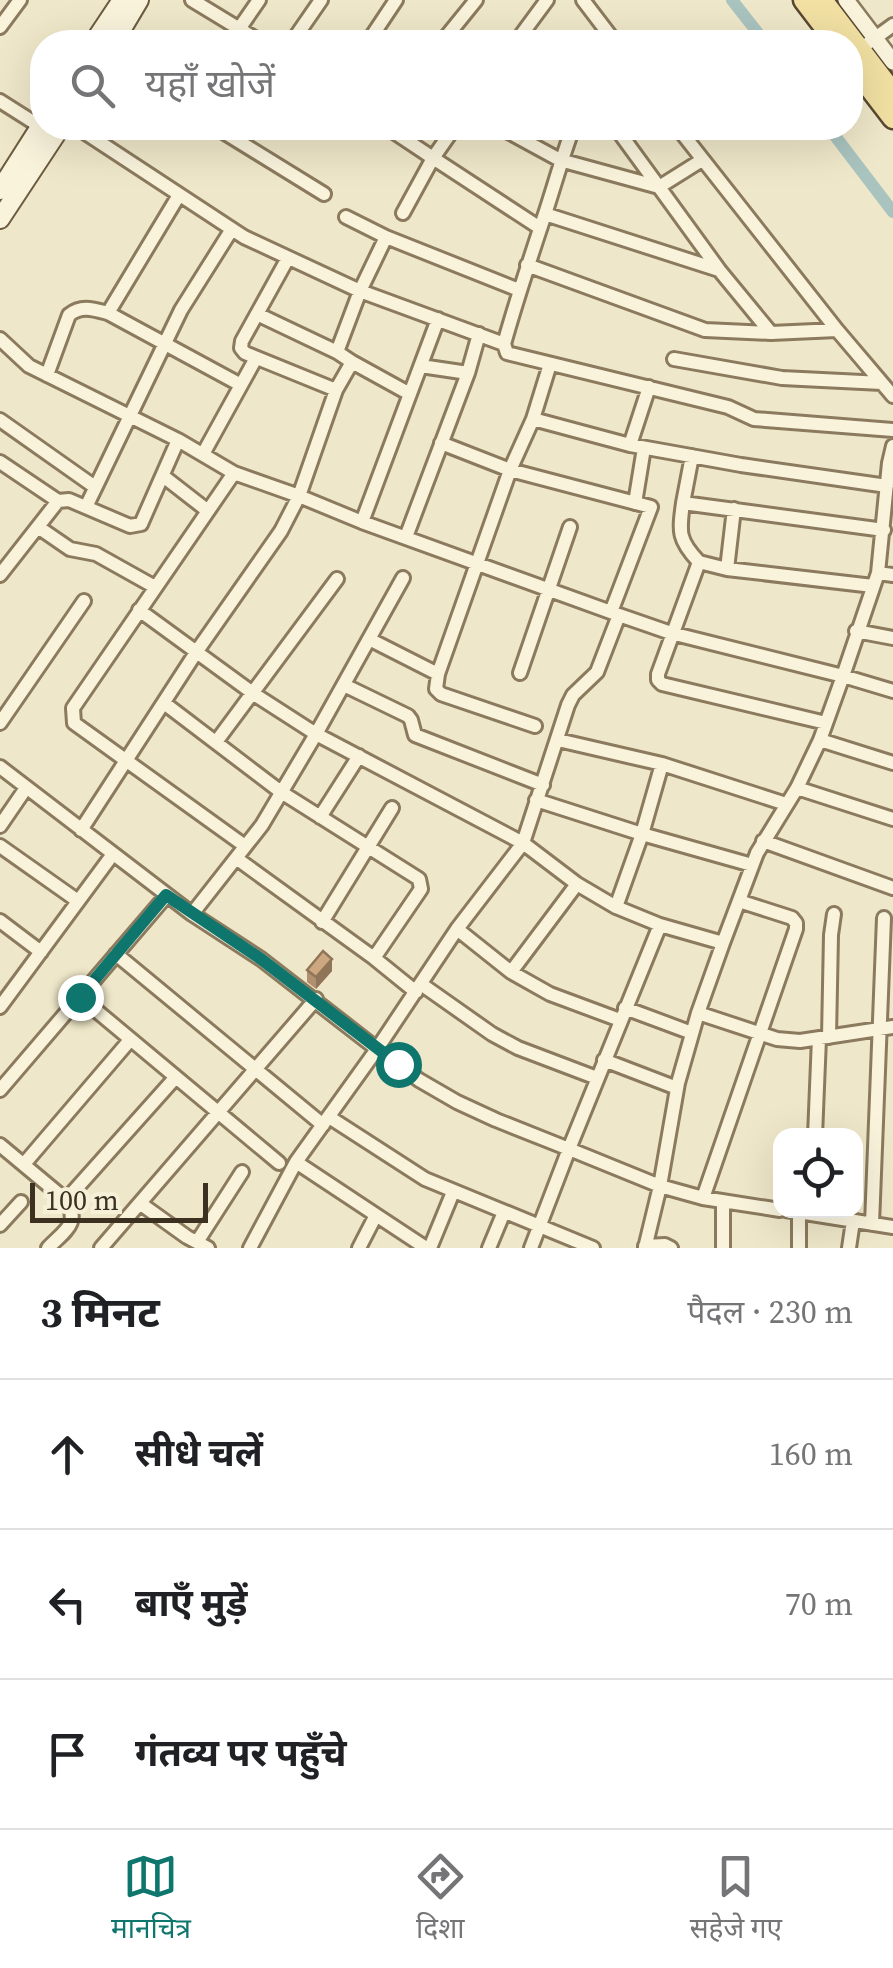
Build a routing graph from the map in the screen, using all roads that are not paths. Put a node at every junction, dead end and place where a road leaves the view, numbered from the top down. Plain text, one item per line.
1 (20, 0) edge
2 (122, 0) edge
3 (139, 0) edge
4 (192, 0) edge
5 (259, 0) edge
6 (321, 0) edge
7 (396, 0) edge
8 (476, 0) edge
9 (547, 0) edge
10 (583, 0) edge
11 (804, 0) edge
12 (822, 0) edge
13 (846, 0) edge
14 (893, 25) edge
15 (0, 28) edge
16 (238, 28) junction
17 (102, 30) edge
18 (121, 30) edge
19 (241, 30) edge
20 (300, 30) edge
21 (376, 30) edge
22 (452, 30) edge
23 (525, 30) edge
24 (603, 30) edge
25 (827, 30) edge
26 (846, 30) edge
27 (856, 30) edge
28 (863, 48) edge
29 (863, 49) edge
30 (863, 50) edge
31 (863, 51) edge
32 (893, 62) edge
33 (893, 93) edge
34 (0, 102) edge
35 (30, 117) edge
36 (893, 118) edge
37 (38, 140) edge
38 (41, 140) edge
39 (96, 140) edge
40 (241, 140) edge
41 (406, 140) edge
42 (446, 140) edge
43 (523, 140) edge
44 (568, 140) edge
45 (625, 140) edge
46 (687, 140) edge
47 (433, 158) junction
48 (560, 160) junction
49 (702, 160) junction
50 (658, 187) junction
51 (0, 190) edge
52 (324, 194) dead end
53 (180, 195) junction
54 (404, 213) dead end
55 (545, 214) junction
56 (346, 218) dead end
57 (0, 219) edge
58 (540, 228) junction
59 (232, 230) junction
60 (386, 237) junction
61 (288, 258) junction
62 (528, 265) junction
63 (720, 271) junction
64 (360, 290) junction
65 (519, 290) junction
66 (108, 313) junction
67 (257, 314) junction
68 (438, 319) junction
69 (837, 330) junction
70 (771, 333) junction
71 (479, 334) junction
72 (0, 338) edge
73 (165, 342) junction
74 (504, 344) junction
75 (337, 352) junction
76 (256, 358) junction
77 (674, 359) dead end
78 (352, 362) junction
79 (550, 364) junction
80 (420, 366) junction
81 (468, 372) junction
82 (47, 375) junction
83 (882, 383) junction
84 (241, 385) junction
85 (648, 387) junction
86 (336, 390) junction
87 (410, 394) junction
88 (893, 396) edge
89 (130, 416) junction
90 (0, 420) edge
91 (534, 420) junction
92 (893, 430) edge
93 (178, 440) junction
94 (441, 443) junction
95 (637, 446) junction
96 (893, 446) edge
97 (203, 454) junction
98 (692, 456) junction
99 (0, 462) edge
100 (510, 470) junction
101 (234, 473) junction
102 (163, 476) junction
103 (887, 486) junction
104 (96, 487) junction
105 (299, 496) junction
106 (58, 500) junction
107 (635, 503) junction
108 (683, 503) junction
109 (86, 507) junction
110 (734, 509) junction
111 (208, 510) junction
112 (362, 522) junction
113 (38, 527) junction
114 (570, 528) dead end
115 (884, 530) junction
116 (406, 538) junction
117 (700, 562) junction
118 (478, 563) junction
119 (727, 569) junction
120 (893, 575) edge
121 (0, 576) edge
122 (403, 578) dead end
123 (337, 579) dead end
124 (875, 580) junction
125 (155, 586) junction
126 (548, 590) junction
127 (84, 601) dead end
128 (139, 610) junction
129 (615, 613) junction
130 (856, 631) junction
131 (672, 632) junction
132 (893, 638) edge
133 (369, 639) junction
134 (197, 651) junction
135 (438, 674) junction
136 (520, 674) dead end
137 (843, 676) junction
138 (344, 684) junction
139 (893, 691) edge
140 (254, 694) junction
141 (164, 703) junction
142 (0, 723) edge
143 (826, 723) junction
144 (535, 726) dead end
145 (316, 734) junction
146 (558, 740) junction
147 (820, 740) junction
148 (216, 742) junction
149 (360, 756) junction
150 (126, 762) junction
151 (893, 763) edge
152 (662, 764) junction
153 (0, 767) edge
154 (543, 785) junction
155 (26, 788) junction
156 (797, 788) junction
157 (281, 792) junction
158 (536, 800) junction
159 (786, 804) junction
160 (392, 808) dead end
161 (320, 817) junction
162 (893, 820) edge
163 (0, 826) edge
164 (81, 830) junction
165 (642, 834) junction
166 (762, 841) junction
167 (523, 843) junction
168 (0, 846) edge
169 (245, 846) junction
170 (368, 848) junction
171 (113, 854) junction
172 (236, 858) junction
173 (752, 865) junction
174 (578, 884) junction
175 (893, 888) edge
176 (166, 895) junction
177 (78, 901) junction
178 (739, 902) junction
179 (616, 907) junction
180 (192, 914) junction
181 (834, 914) dead end
182 (884, 918) dead end
183 (0, 921) edge
184 (322, 922) junction
185 (660, 925) junction
186 (458, 929) junction
187 (723, 943) junction
188 (41, 952) junction
189 (116, 954) junction
190 (374, 958) junction
191 (510, 972) junction
192 (418, 988) junction
193 (80, 997) junction
194 (2, 998) edge
195 (316, 999) junction
196 (698, 1012) junction
197 (622, 1014) junction
198 (887, 1027) edge
199 (692, 1033) junction
200 (760, 1033) junction
201 (824, 1038) junction
202 (130, 1040) junction
203 (377, 1050) junction
204 (604, 1060) junction
205 (254, 1071) junction
206 (175, 1078) junction
207 (597, 1078) junction
208 (676, 1088) junction
209 (0, 1090) edge
210 (218, 1113) junction
211 (326, 1121) junction
212 (817, 1128) edge
213 (0, 1145) edge
214 (569, 1149) junction
215 (296, 1162) junction
216 (279, 1163) dead end
217 (24, 1164) junction
218 (242, 1172) dead end
219 (660, 1186) junction
220 (453, 1192) junction
221 (703, 1198) junction
222 (66, 1200) junction
223 (722, 1201) junction
224 (21, 1202) dead end
225 (141, 1204) junction
226 (773, 1208) edge
227 (504, 1212) junction
228 (376, 1214) junction
229 (798, 1218) edge
230 (835, 1218) edge
231 (853, 1221) junction
232 (872, 1224) junction
233 (0, 1225) edge
234 (540, 1225) junction
235 (893, 1227) edge
236 (202, 1245) edge
237 (645, 1247) edge
238 (48, 1248) edge
239 (101, 1248) edge
240 (250, 1248) edge
241 (359, 1248) edge
242 (428, 1248) edge
243 (489, 1248) edge
244 (531, 1248) edge
245 (593, 1248) edge
246 (671, 1248) edge
247 (723, 1248) edge
248 (799, 1248) edge
249 (850, 1248) edge

1 - 15 street
2 - 17 main road
3 - 18 main road
4 - 16 street
5 - 16 street
6 - 20 street
7 - 21 street
8 - 22 street
9 - 23 street
10 - 24 street
11 - 25 main road
12 - 26 main road
13 - 27 street
14 - 28 street
16 - 19 street
29 - 32 street
30 - 33 main road
31 - 36 main road
34 - 35 street
37 - 51 main road
38 - 57 main road
39 - 53 street
40 - 52 street
41 - 47 street
42 - 47 street
43 - 48 street
44 - 48 street
45 - 50 street
46 - 49 street
47 - 54 street
47 - 58 street
48 - 50 street
48 - 55 street
49 - 50 street
49 - 69 street
50 - 63 street
53 - 59 street
53 - 66 street
55 - 58 street
55 - 63 street
56 - 60 street
58 - 62 street
59 - 61 street
59 - 73 street
60 - 64 street
60 - 65 street
61 - 64 street
61 - 67 street
62 - 65 street
62 - 70 street
63 - 70 street
64 - 68 street
64 - 75 street
65 - 74 street
66 - 73 street
66 - 82 street
67 - 75 street
67 - 76 street
68 - 71 street
68 - 80 street
69 - 70 street
69 - 83 street
71 - 74 street
71 - 81 street
72 - 82 street
73 - 84 street
73 - 89 street
74 - 79 street
75 - 78 street
76 - 84 street
76 - 86 street
77 - 83 street
78 - 86 street
78 - 87 street
79 - 85 street
79 - 91 street
80 - 81 street
80 - 87 street
81 - 94 street
82 - 89 street
83 - 88 street
84 - 97 street
85 - 92 street
85 - 95 street
86 - 105 street
87 - 112 street
89 - 93 street
89 - 104 street
90 - 104 street
91 - 95 street
91 - 100 street
93 - 97 street
93 - 102 street
94 - 100 street
94 - 116 street
95 - 98 street
95 - 107 street
96 - 103 street
97 - 101 street
98 - 103 street
98 - 108 street
99 - 106 street
100 - 107 street
100 - 118 street
101 - 105 street
101 - 111 street
102 - 109 street
102 - 111 street
103 - 115 street
104 - 109 street
105 - 112 street
105 - 134 street
106 - 109 street
106 - 113 street
107 - 129 street
108 - 110 street
108 - 117 street
110 - 115 street
110 - 119 street
111 - 125 street
112 - 116 street
113 - 121 street
113 - 125 street
114 - 126 street
115 - 124 street
116 - 118 street
117 - 119 street
117 - 131 street
118 - 126 street
118 - 135 street
119 - 124 street
120 - 124 street
122 - 133 street
123 - 140 street
124 - 130 street
125 - 128 street
126 - 129 street
126 - 136 street
127 - 142 street
128 - 134 street
128 - 150 street
129 - 131 street
129 - 146 street
130 - 132 street
130 - 137 street
131 - 137 street
131 - 143 street
133 - 135 street
133 - 138 street
134 - 140 street
134 - 141 street
135 - 144 street
137 - 139 street
137 - 143 street
138 - 145 street
138 - 154 street
140 - 145 street
140 - 148 street
141 - 148 street
141 - 150 street
143 - 147 street
145 - 149 street
145 - 157 street
146 - 152 street
146 - 154 street
147 - 151 street
147 - 156 street
148 - 157 street
149 - 161 street
149 - 167 street
150 - 164 street
150 - 169 street
152 - 159 street
152 - 165 street
153 - 155 street
154 - 158 street
155 - 163 street
155 - 164 street
156 - 159 street
156 - 162 street
157 - 161 street
157 - 169 street
158 - 165 street
158 - 167 street
159 - 166 street
160 - 170 street
161 - 170 street
164 - 171 street
165 - 173 street
165 - 179 street
166 - 173 street
166 - 175 street
167 - 174 street
167 - 186 street
168 - 177 street
169 - 172 street
170 - 184 street
170 - 190 street
171 - 176 street
171 - 177 street
172 - 180 street
172 - 184 street
173 - 178 street
174 - 179 street
174 - 191 street
176 - 180 street
176 - 189 street
177 - 188 street
178 - 187 street
178 - 200 street
179 - 185 street
180 - 195 street
181 - 201 street
182 - 198 street
183 - 188 street
184 - 190 street
185 - 187 street
185 - 197 street
186 - 191 street
186 - 192 street
187 - 196 street
188 - 194 street
189 - 193 street
189 - 205 street
190 - 192 street
191 - 197 street
192 - 203 street
192 - 207 street
193 - 202 street
193 - 209 street
195 - 203 street
195 - 205 street
196 - 199 street
196 - 200 street
197 - 199 street
197 - 204 street
198 - 201 street
198 - 232 street
199 - 208 street
200 - 201 street
200 - 221 street
201 - 212 street
202 - 206 street
202 - 217 street
203 - 211 street
203 - 214 street
204 - 207 street
204 - 208 street
205 - 210 street
205 - 211 street
206 - 210 street
206 - 222 street
207 - 214 street
208 - 219 street
210 - 216 street
210 - 225 street
211 - 215 street
211 - 220 street
213 - 217 street
214 - 219 street
214 - 234 street
215 - 228 street
215 - 240 street
217 - 222 street
218 - 236 street
219 - 221 street
219 - 237 street
220 - 227 street
220 - 242 street
221 - 223 street
222 - 238 street
223 - 226 street
223 - 247 street
224 - 233 street
225 - 236 street
225 - 239 street
227 - 234 street
227 - 243 street
228 - 241 street
228 - 242 street
229 - 248 street
230 - 231 street
231 - 232 street
231 - 249 street
232 - 235 street
234 - 244 street
234 - 245 street
237 - 246 street

